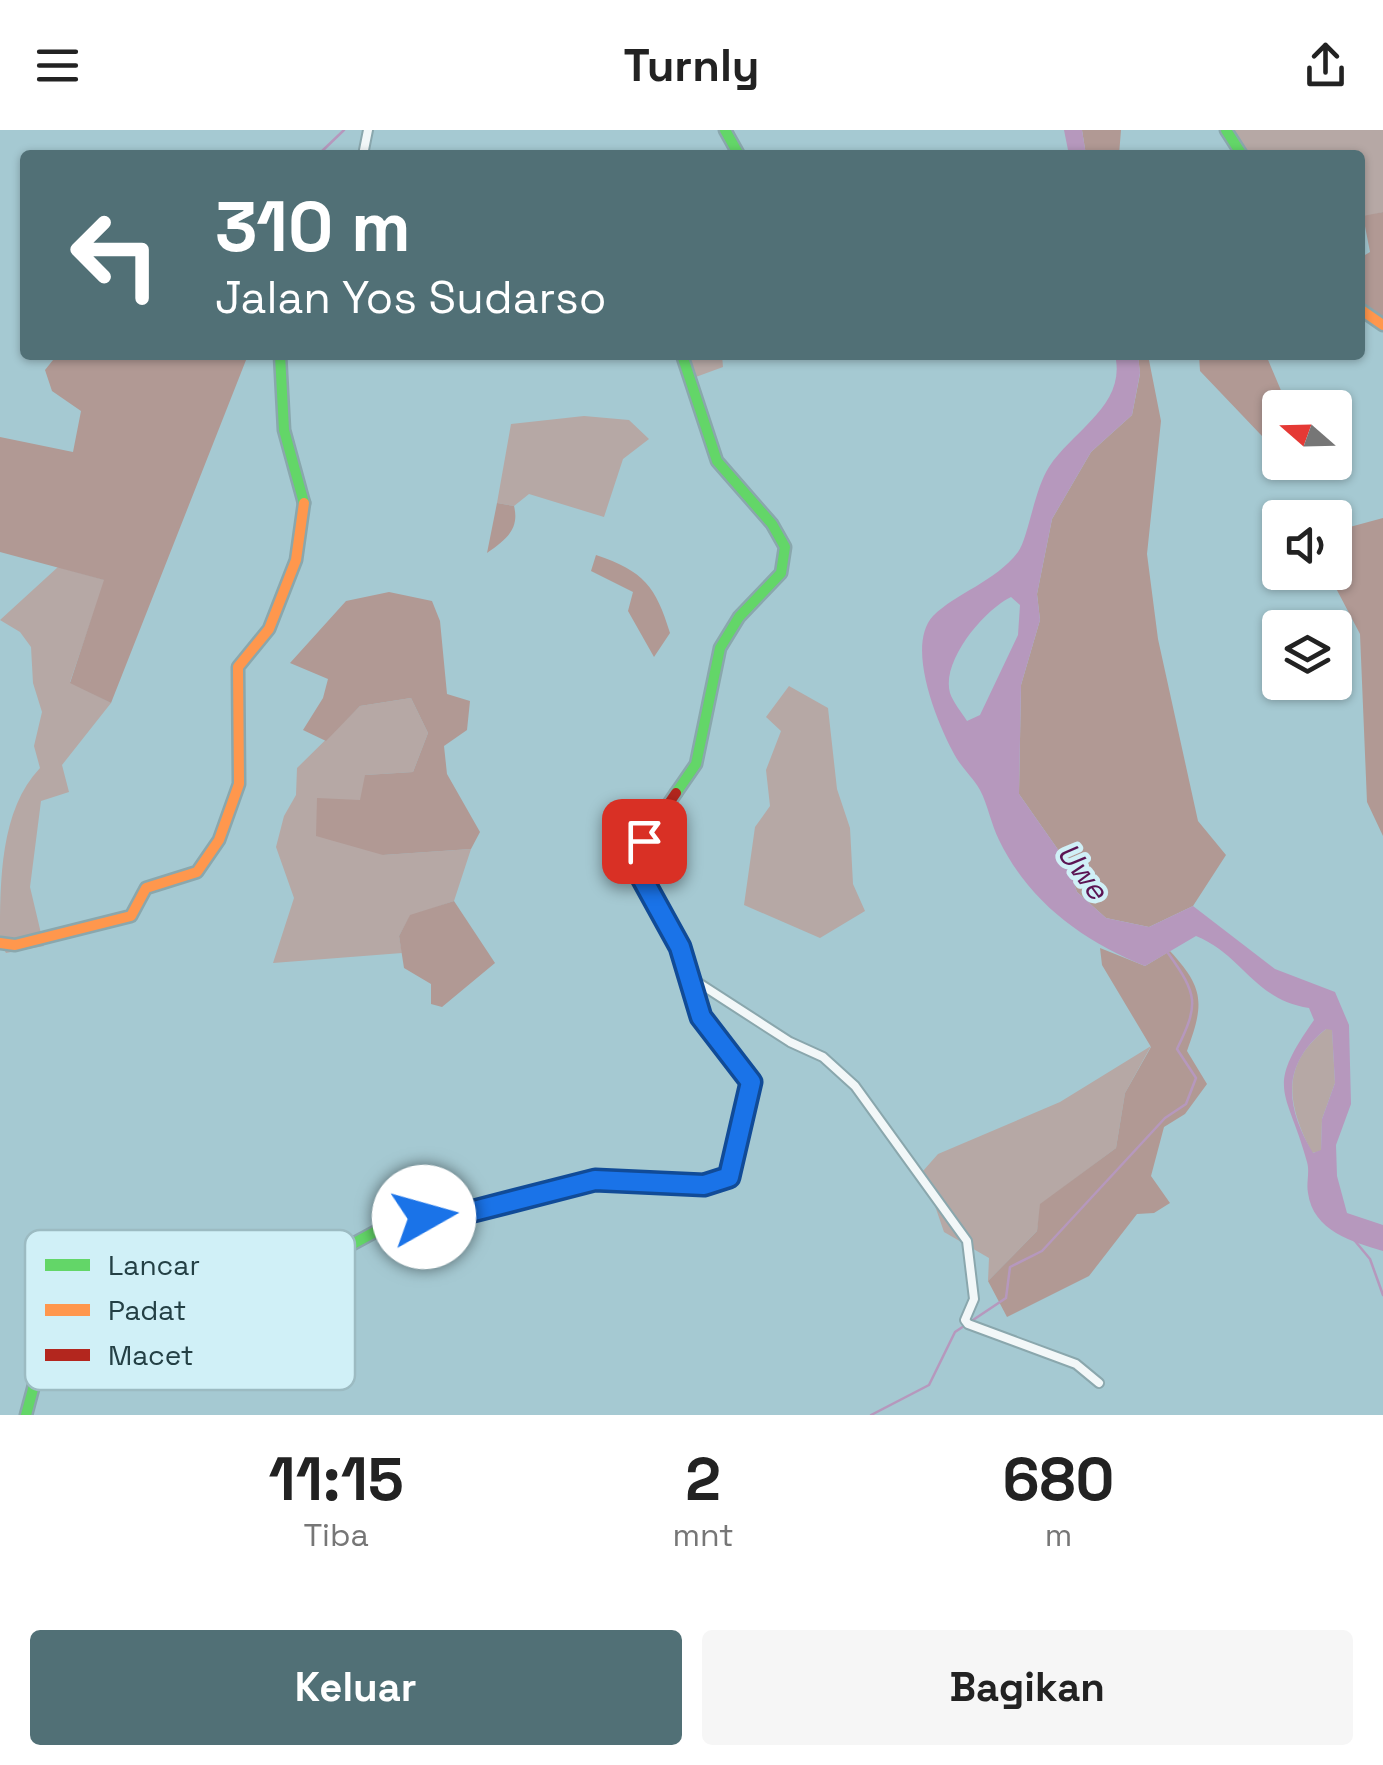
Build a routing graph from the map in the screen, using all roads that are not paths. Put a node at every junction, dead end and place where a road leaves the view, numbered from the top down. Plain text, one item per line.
1 (280, 360) edge
2 (684, 360) edge
3 (0, 943) edge
4 (692, 978) junction
5 (355, 1243) edge
6 (1100, 1383) dead end
7 (32, 1390) edge
8 (26, 1415) edge

1 - 3 main road
2 - 4 main road
4 - 5 main road
4 - 6 street
7 - 8 main road

